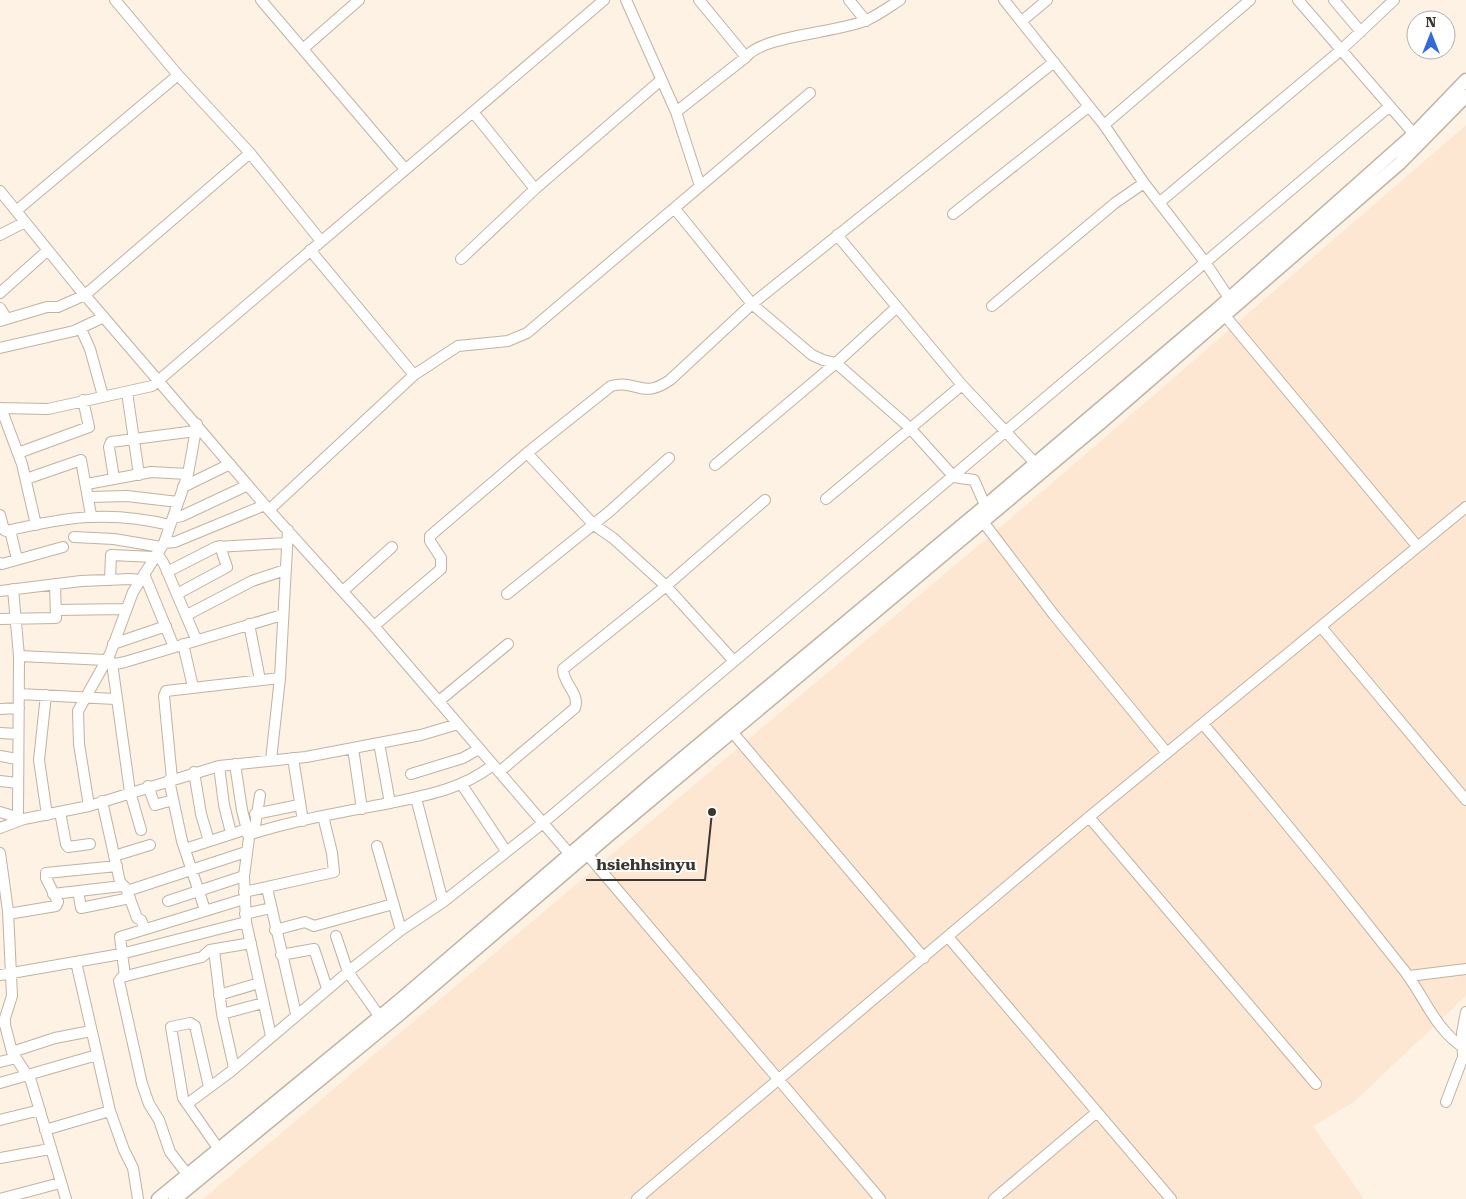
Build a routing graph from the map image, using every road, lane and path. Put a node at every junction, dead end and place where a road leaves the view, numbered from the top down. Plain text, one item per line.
1 (115, 0) edge
2 (261, 0) edge
3 (359, 0) edge
4 (604, 0) edge
5 (626, 0) edge
6 (699, 0) edge
7 (849, 0) edge
8 (900, 0) edge
9 (1004, 0) edge
10 (1047, 0) edge
11 (1250, 0) edge
12 (1298, 0) edge
13 (1334, 0) edge
14 (1394, 0) edge
15 (866, 21) junction
16 (1022, 21) junction
17 (1361, 32) junction
18 (304, 48) junction
19 (1341, 50) junction
20 (746, 58) junction
21 (1054, 62) junction
22 (178, 74) junction
23 (661, 80) junction
24 (1466, 80) edge
25 (810, 93) dead end
26 (1462, 98) edge
27 (1390, 106) junction
28 (1088, 107) junction
29 (473, 112) junction
30 (676, 112) junction
31 (1104, 125) junction
32 (1414, 134) junction
33 (250, 153) junction
34 (405, 169) junction
35 (1144, 183) junction
36 (700, 186) junction
37 (535, 189) junction
38 (1, 193) edge
39 (1160, 202) junction
40 (675, 209) junction
41 (16, 211) junction
42 (953, 214) dead end
43 (25, 222) junction
44 (0, 235) edge
45 (836, 235) junction
46 (321, 241) junction
47 (48, 250) junction
48 (310, 250) junction
49 (461, 260) dead end
50 (1205, 262) junction
51 (0, 293) edge
52 (85, 295) junction
53 (1229, 298) junction
54 (752, 304) junction
55 (992, 306) dead end
56 (897, 307) junction
57 (0, 308) edge
58 (1221, 312) junction
59 (104, 317) junction
60 (4, 320) edge
61 (81, 329) junction
62 (0, 348) edge
63 (836, 363) junction
64 (414, 375) junction
65 (158, 380) junction
66 (962, 385) junction
67 (127, 392) junction
68 (103, 396) junction
69 (84, 400) junction
70 (1, 408) edge
71 (196, 428) junction
72 (909, 428) junction
73 (1008, 431) junction
74 (134, 439) junction
75 (18, 453) junction
76 (527, 453) junction
77 (669, 458) dead end
78 (1035, 463) junction
79 (230, 464) junction
80 (714, 465) dead end
81 (188, 474) junction
82 (139, 475) junction
83 (954, 477) junction
84 (114, 478) junction
85 (26, 479) junction
86 (87, 484) junction
87 (248, 485) junction
88 (183, 487) junction
89 (88, 497) junction
90 (765, 500) dead end
91 (826, 500) dead end
92 (178, 502) junction
93 (1466, 506) edge
94 (267, 507) junction
95 (91, 515) junction
96 (987, 515) junction
97 (0, 518) edge
98 (172, 521) junction
99 (36, 525) junction
100 (594, 525) junction
101 (10, 530) junction
102 (288, 530) junction
103 (74, 537) dead end
104 (287, 543) junction
105 (220, 546) junction
106 (1418, 546) junction
107 (63, 547) dead end
108 (392, 547) dead end
109 (159, 550) junction
110 (17, 559) junction
111 (0, 563) edge
112 (285, 570) junction
113 (167, 572) junction
114 (142, 577) junction
115 (110, 580) junction
116 (55, 584) junction
117 (666, 586) junction
118 (13, 589) junction
119 (0, 591) edge
120 (343, 591) junction
121 (177, 594) junction
122 (507, 594) dead end
123 (125, 609) junction
124 (57, 610) junction
125 (282, 615) junction
126 (187, 616) junction
127 (0, 618) edge
128 (16, 619) junction
129 (249, 624) junction
130 (166, 626) junction
131 (374, 626) junction
132 (1322, 628) junction
133 (196, 640) junction
134 (113, 644) junction
135 (508, 644) dead end
136 (179, 645) junction
137 (19, 656) junction
138 (733, 660) junction
139 (109, 662) junction
140 (280, 678) junction
141 (260, 680) junction
142 (193, 687) junction
143 (19, 694) junction
144 (46, 696) junction
145 (83, 698) junction
146 (115, 699) junction
147 (439, 701) junction
148 (19, 708) junction
149 (0, 709) edge
150 (458, 724) junction
151 (1204, 724) junction
152 (0, 733) edge
153 (733, 733) junction
154 (18, 734) junction
155 (379, 743) junction
156 (352, 748) junction
157 (479, 749) junction
158 (1167, 753) junction
159 (0, 756) edge
160 (293, 758) junction
161 (17, 759) junction
162 (271, 760) junction
163 (235, 764) junction
164 (219, 766) junction
165 (496, 769) junction
166 (194, 772) junction
167 (411, 774) dead end
168 (170, 780) junction
169 (0, 781) edge
170 (17, 783) junction
171 (462, 785) junction
172 (148, 786) junction
173 (130, 792) junction
174 (260, 795) dead end
175 (416, 798) junction
176 (173, 800) junction
177 (1466, 800) edge
178 (102, 801) junction
179 (390, 802) junction
180 (300, 805) junction
181 (89, 806) junction
182 (362, 809) junction
183 (0, 812) edge
184 (60, 812) junction
185 (256, 814) junction
186 (47, 815) junction
187 (324, 816) junction
188 (1089, 817) junction
189 (21, 818) junction
190 (303, 821) junction
191 (543, 823) junction
192 (0, 828) edge
193 (141, 830) dead end
194 (231, 833) junction
195 (250, 833) junction
196 (208, 841) junction
197 (90, 844) dead end
198 (150, 845) dead end
199 (377, 846) dead end
200 (185, 849) junction
201 (506, 851) junction
202 (246, 852) junction
203 (0, 853) edge
204 (588, 854) junction
205 (573, 858) junction
206 (115, 861) junction
207 (191, 870) junction
208 (244, 876) junction
209 (267, 888) junction
210 (198, 890) junction
211 (78, 891) junction
212 (3, 892) edge
213 (126, 892) junction
214 (53, 894) junction
215 (244, 896) junction
216 (168, 901) dead end
217 (443, 902) junction
218 (393, 904) junction
219 (271, 908) junction
220 (205, 910) junction
221 (8, 914) junction
222 (245, 918) junction
223 (145, 929) junction
224 (275, 930) junction
225 (401, 930) junction
226 (336, 936) dead end
227 (949, 938) junction
228 (251, 943) junction
229 (214, 950) junction
230 (121, 954) junction
231 (281, 955) junction
232 (924, 958) junction
233 (76, 962) junction
234 (1466, 968) edge
235 (11, 972) junction
236 (348, 972) junction
237 (0, 975) edge
238 (125, 976) junction
239 (1409, 976) junction
240 (259, 984) junction
241 (328, 988) junction
242 (220, 994) junction
243 (264, 1003) junction
244 (5, 1004) edge
245 (1466, 1012) edge
246 (222, 1014) junction
247 (296, 1014) junction
248 (380, 1017) junction
249 (91, 1031) junction
250 (271, 1036) junction
251 (1464, 1048) edge
252 (14, 1055) junction
253 (97, 1055) junction
254 (0, 1062) edge
255 (234, 1068) junction
256 (28, 1075) junction
257 (779, 1080) junction
258 (0, 1083) edge
259 (1316, 1084) dead end
260 (209, 1087) junction
261 (1446, 1102) dead end
262 (187, 1104) junction
263 (40, 1110) junction
264 (110, 1111) junction
265 (1097, 1112) junction
266 (0, 1120) edge
267 (45, 1130) junction
268 (218, 1148) junction
269 (50, 1149) junction
270 (0, 1158) edge
271 (187, 1174) junction
272 (60, 1183) junction
273 (0, 1199) edge
274 (66, 1199) edge
275 (138, 1199) edge
276 (158, 1199) edge
277 (175, 1199) edge
278 (637, 1199) edge
279 (880, 1199) edge
280 (994, 1199) edge
281 (1171, 1199) edge

1 - 22 street
2 - 18 street
3 - 18 street
4 - 29 street
5 - 23 street
6 - 20 street
7 - 15 street
8 - 15 street
9 - 16 street
10 - 16 street
11 - 31 street
12 - 19 street
13 - 17 street
14 - 17 street
15 - 20 street
16 - 21 street
17 - 19 street
18 - 34 street
19 - 27 street
19 - 39 street
20 - 30 street
21 - 28 street
21 - 45 street
22 - 33 street
22 - 41 street
23 - 30 street
23 - 37 street
24 - 26 main road
25 - 36 street
26 - 32 main road
26 - 58 main road
27 - 32 street
27 - 50 street
28 - 31 street
28 - 42 street
29 - 34 street
29 - 37 street
30 - 36 street
31 - 35 street
32 - 53 main road
33 - 46 street
33 - 52 street
34 - 46 street
35 - 39 street
35 - 55 street
36 - 40 street
37 - 49 street
38 - 41 street
39 - 50 street
40 - 54 street
40 - 64 street
41 - 43 street
43 - 44 street
43 - 47 street
45 - 54 street
45 - 56 street
46 - 48 street
47 - 51 street
47 - 52 street
48 - 64 street
48 - 65 street
50 - 53 street
50 - 73 street
52 - 59 street
52 - 60 street
53 - 58 main road
54 - 63 street
54 - 76 street
56 - 63 street
56 - 66 street
57 - 60 street
58 - 78 main road
58 - 96 main road
58 - 106 street
59 - 61 street
59 - 65 street
61 - 62 street
61 - 68 street
63 - 72 street
63 - 80 street
64 - 94 street
65 - 67 street
65 - 71 street
66 - 72 street
66 - 73 street
67 - 68 street
67 - 74 street
68 - 69 street
69 - 70 street
69 - 75 street
70 - 75 street
71 - 74 street
71 - 79 street
71 - 81 street
72 - 83 street
72 - 91 street
73 - 78 street
73 - 83 street
74 - 82 street
74 - 84 street
75 - 85 street
76 - 100 street
76 - 131 street
77 - 100 street
78 - 96 main road
79 - 87 street
79 - 88 street
81 - 82 street
81 - 88 street
82 - 84 street
83 - 96 street
83 - 138 street
84 - 86 street
85 - 86 street
85 - 99 street
86 - 89 street
87 - 94 street
87 - 98 street
88 - 92 street
89 - 92 street
89 - 95 street
90 - 117 street
92 - 98 street
93 - 106 street
94 - 102 street
94 - 109 street
95 - 98 street
95 - 99 street
96 - 153 main road
96 - 158 street
96 - 205 main road
97 - 101 street
98 - 109 street
99 - 101 street
100 - 117 street
100 - 122 street
101 - 110 street
102 - 104 street
102 - 120 street
103 - 109 street
104 - 105 street
104 - 112 street
105 - 113 street
105 - 121 street
106 - 132 street
107 - 110 street
108 - 120 street
109 - 113 street
109 - 114 street
109 - 115 street
110 - 111 street
112 - 125 street
112 - 126 street
113 - 121 street
114 - 115 street
114 - 123 street
114 - 130 street
115 - 116 street
116 - 118 street
116 - 124 street
117 - 138 street
117 - 165 street
118 - 119 street
118 - 128 street
120 - 131 street
121 - 126 street
123 - 124 street
123 - 134 street
124 - 128 street
125 - 129 street
125 - 140 street
126 - 133 street
127 - 128 street
128 - 137 street
129 - 133 street
129 - 141 street
130 - 134 street
130 - 136 street
131 - 147 street
132 - 151 street
132 - 177 street
133 - 136 street
134 - 139 street
135 - 147 street
136 - 139 street
136 - 142 street
137 - 139 street
137 - 143 street
138 - 191 street
139 - 145 street
139 - 146 street
140 - 141 street
140 - 162 street
141 - 142 street
142 - 168 street
143 - 144 street
143 - 148 street
144 - 145 street
144 - 186 street
145 - 146 street
145 - 181 street
146 - 173 street
147 - 150 street
148 - 149 street
148 - 154 street
150 - 155 street
150 - 157 street
151 - 158 street
151 - 239 street
152 - 154 street
153 - 204 main road
153 - 232 street
154 - 161 street
155 - 156 street
155 - 179 street
156 - 160 street
156 - 182 street
157 - 165 street
157 - 167 street
158 - 188 street
159 - 161 street
160 - 162 street
160 - 180 street
161 - 170 street
162 - 163 street
163 - 164 street
163 - 195 street
164 - 166 street
164 - 194 street
165 - 171 street
165 - 191 street
166 - 168 street
166 - 196 street
168 - 172 street
168 - 176 street
169 - 170 street
170 - 189 street
171 - 175 street
171 - 201 street
172 - 173 street
172 - 176 street
173 - 178 street
173 - 193 street
174 - 185 street
175 - 179 street
175 - 217 street
176 - 200 street
178 - 181 street
178 - 206 street
179 - 182 street
180 - 185 street
180 - 190 street
181 - 184 street
182 - 187 street
183 - 189 street
184 - 186 street
184 - 197 street
185 - 195 street
186 - 189 street
187 - 190 street
187 - 209 street
188 - 227 street
188 - 259 street
189 - 192 street
190 - 195 street
191 - 201 street
191 - 205 street
194 - 195 street
194 - 196 street
195 - 202 street
196 - 200 street
198 - 206 street
199 - 218 street
200 - 207 street
201 - 217 street
202 - 207 street
202 - 208 street
203 - 212 street
204 - 205 main road
204 - 257 street
205 - 248 main road
205 - 277 main road
206 - 213 street
206 - 214 street
207 - 210 street
207 - 213 street
208 - 210 street
208 - 215 street
209 - 215 street
209 - 219 street
210 - 216 street
210 - 220 street
211 - 213 street
211 - 213 street
211 - 214 street
212 - 221 street
213 - 223 street
214 - 221 street
215 - 220 street
215 - 222 street
217 - 225 street
218 - 224 street
218 - 225 street
219 - 222 street
219 - 224 street
220 - 223 street
221 - 235 street
222 - 228 street
222 - 230 street
223 - 230 street
224 - 231 street
225 - 236 street
226 - 236 street
227 - 232 street
227 - 265 street
228 - 229 street
228 - 240 street
229 - 238 street
229 - 242 street
230 - 233 street
230 - 238 street
231 - 241 street
231 - 247 street
232 - 257 street
233 - 235 street
233 - 249 street
234 - 239 street
235 - 237 street
235 - 244 street
236 - 241 street
236 - 248 street
238 - 271 street
239 - 251 street
240 - 242 street
240 - 243 street
241 - 247 street
242 - 246 street
243 - 246 street
243 - 250 street
244 - 252 street
245 - 251 street
246 - 255 street
247 - 250 street
248 - 268 main road
249 - 252 street
249 - 253 street
250 - 255 street
251 - 261 street
252 - 254 street
252 - 256 street
253 - 256 street
253 - 264 street
255 - 260 street
256 - 258 street
256 - 263 street
257 - 278 street
257 - 279 street
260 - 262 street
260 - 262 street
262 - 268 street
263 - 266 street
263 - 267 street
264 - 267 street
264 - 275 street
265 - 280 street
265 - 281 street
267 - 269 street
268 - 271 main road
269 - 270 street
269 - 272 street
271 - 276 main road
272 - 273 street
272 - 274 street

